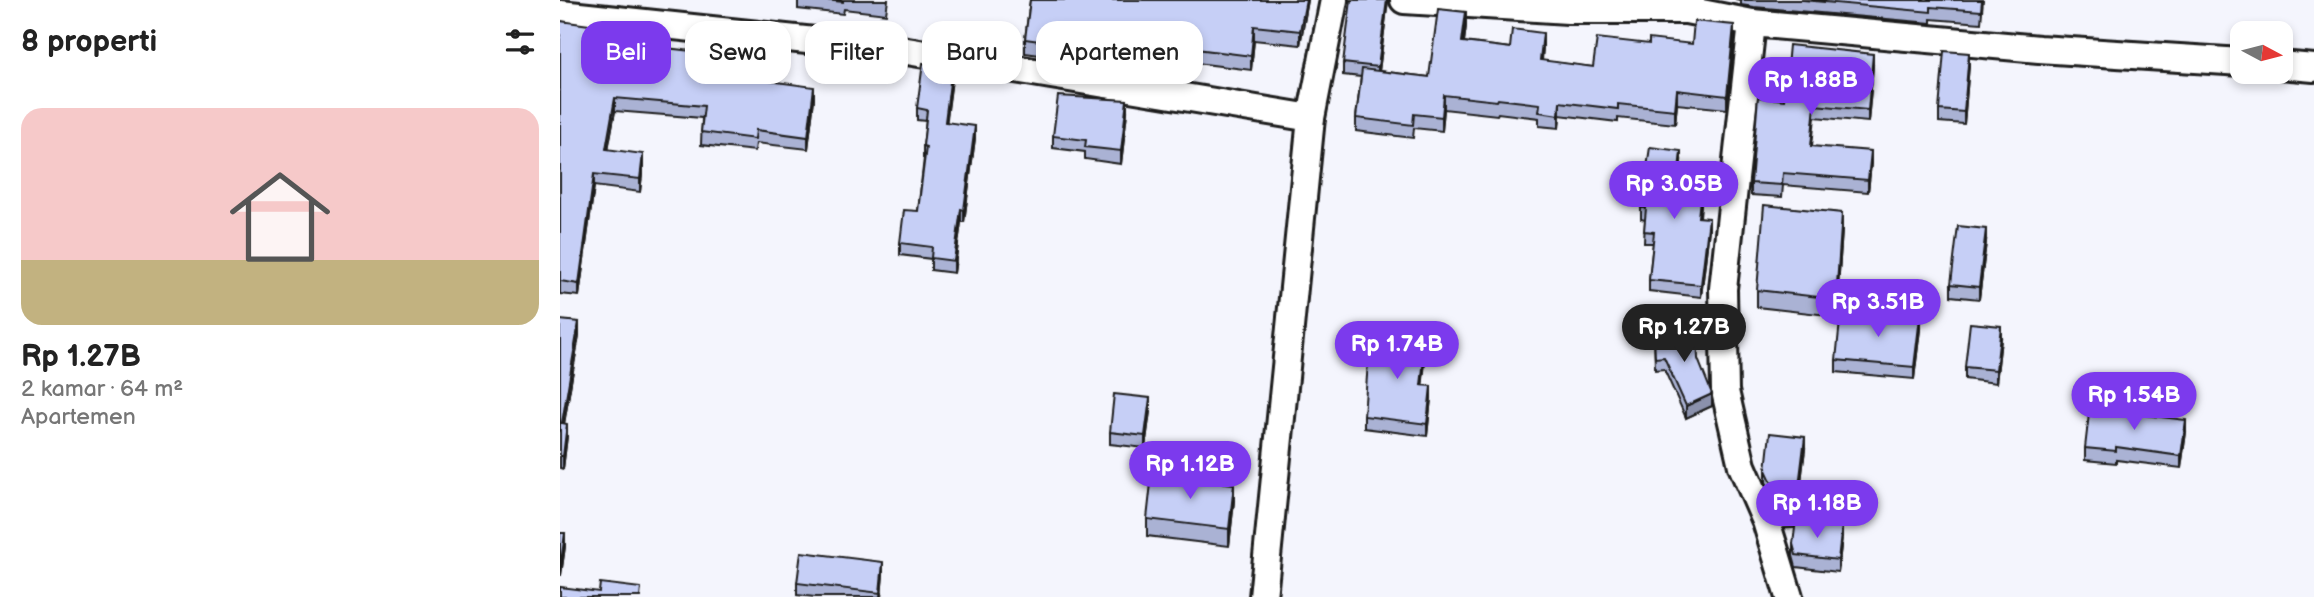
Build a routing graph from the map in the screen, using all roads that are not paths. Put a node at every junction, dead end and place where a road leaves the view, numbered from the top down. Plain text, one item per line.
1 (1334, 0) edge
2 (1404, 0) edge
3 (1689, 5) edge
4 (560, 14) edge
5 (1752, 23) junction
6 (2230, 61) edge
7 (2293, 66) edge
8 (2314, 68) edge
9 (1311, 118) junction
10 (1839, 517) dead end
11 (1766, 521) junction
12 (1263, 597) edge
13 (1789, 597) edge

1 - 9 street
2 - 3 street
3 - 5 street
4 - 9 street
5 - 6 street
5 - 11 street
7 - 8 street
9 - 12 street
10 - 11 lane
11 - 13 street

